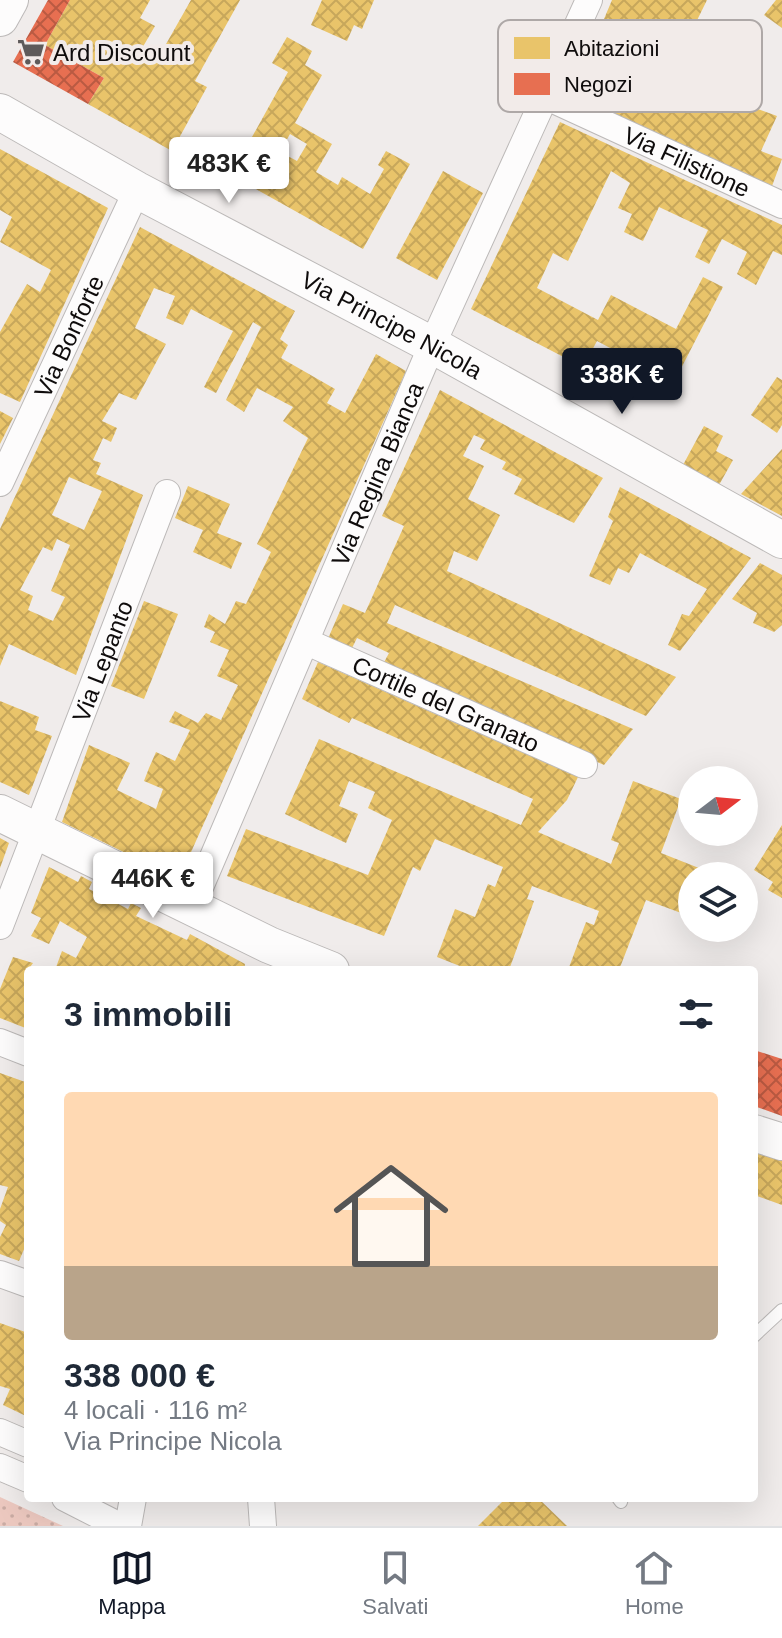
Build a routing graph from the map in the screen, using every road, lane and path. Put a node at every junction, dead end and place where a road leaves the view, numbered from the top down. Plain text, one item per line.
1 (10, 0) edge
2 (589, 0) edge
3 (0, 18) edge
4 (580, 20) edge
5 (0, 112) edge
6 (540, 112) edge
7 (580, 112) edge
8 (137, 190) junction
9 (782, 205) edge
10 (432, 345) junction
11 (0, 483) edge
12 (167, 493) dead end
13 (782, 540) edge
14 (307, 642) junction
15 (584, 765) dead end
16 (0, 813) edge
17 (35, 829) junction
18 (192, 906) junction
19 (0, 926) edge
20 (321, 966) edge
21 (0, 1042) edge
22 (24, 1051) edge
23 (758, 1134) edge
24 (782, 1142) edge
25 (0, 1274) edge
26 (24, 1283) edge
27 (782, 1310) edge
28 (758, 1332) edge
29 (0, 1432) edge
30 (24, 1442) edge
31 (0, 1467) edge
32 (24, 1477) edge
33 (73, 1502) edge
34 (132, 1502) edge
35 (261, 1502) edge
36 (120, 1526) edge
37 (128, 1526) edge
38 (263, 1526) edge

1 - 3 main road
2 - 4 street, Via Regina Bianca
5 - 8 main road, Via Principe Nicola
6 - 10 street, Via Regina Bianca
7 - 9 street, Via Filistione
8 - 10 main road, Via Principe Nicola
8 - 11 street, Via Bonforte
10 - 13 main road, Via Principe Nicola
10 - 14 street, Via Regina Bianca
12 - 17 street, Via Lepanto
14 - 15 street, Cortile del Granato
14 - 18 street, Via Regina Bianca
16 - 17 main road
17 - 18 main road
17 - 19 street, Via Lepanto
18 - 20 main road
21 - 22 street
23 - 24 main road
25 - 26 street
27 - 28 lane
29 - 30 street
31 - 32 street
33 - 36 street
34 - 37 street
35 - 38 street

